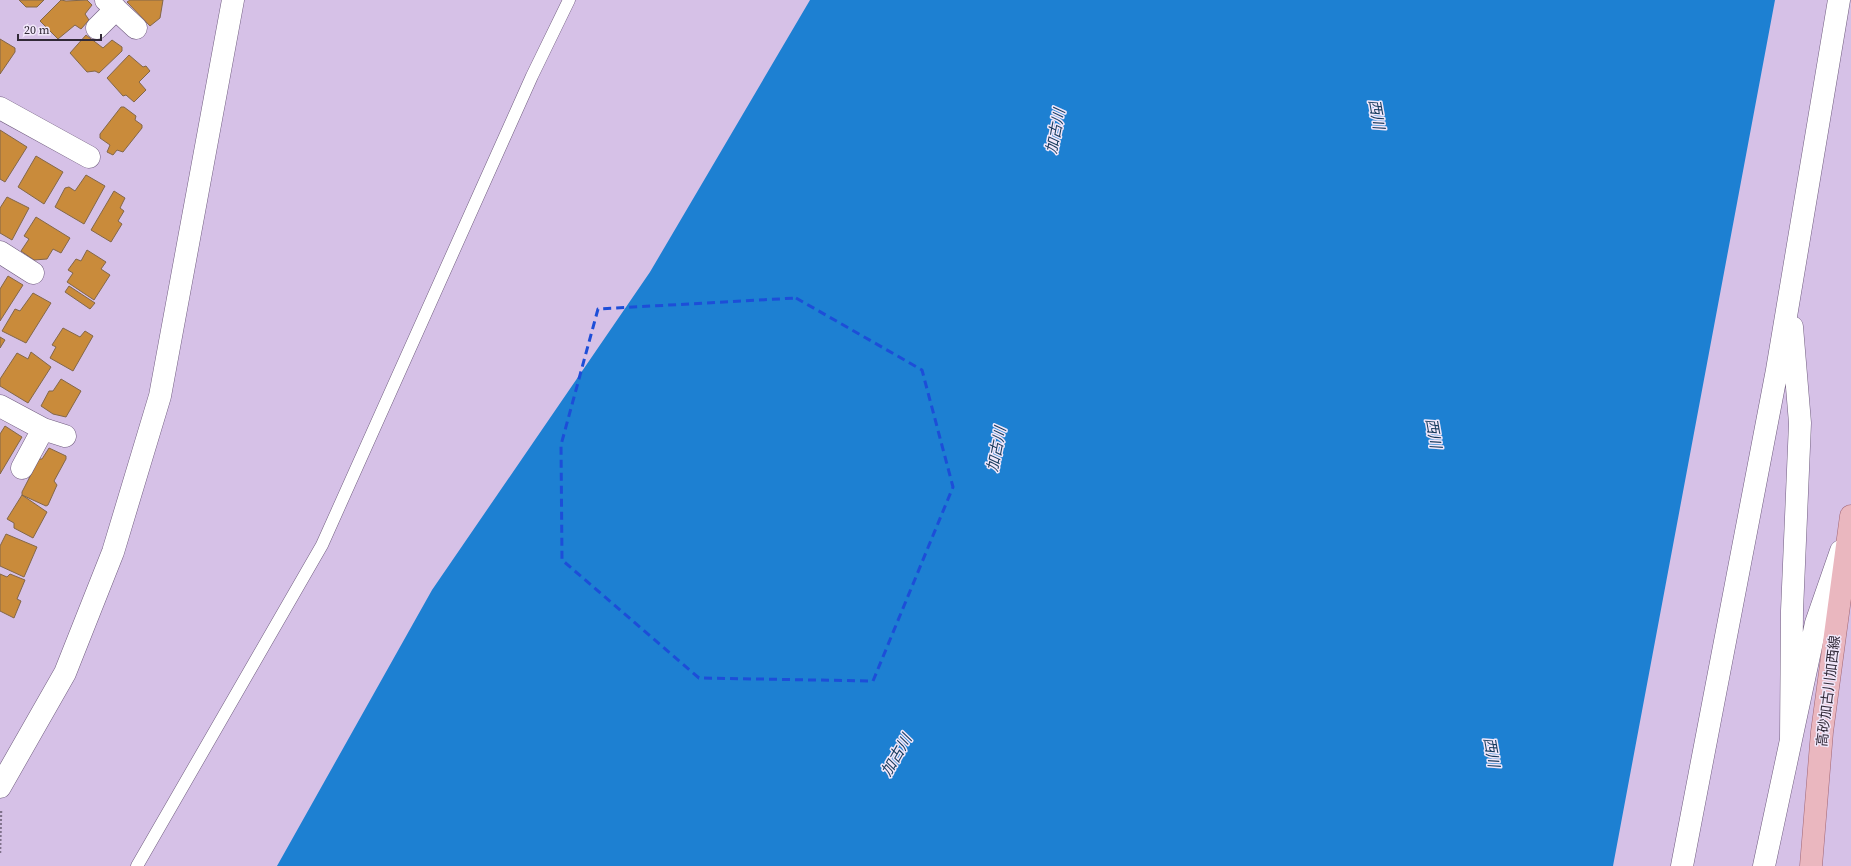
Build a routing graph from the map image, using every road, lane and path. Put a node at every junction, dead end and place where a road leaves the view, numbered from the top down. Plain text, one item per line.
1 (233, 0) edge
2 (569, 0) edge
3 (1838, 0) edge
4 (111, 5) edge
5 (96, 28) dead end
6 (136, 28) dead end
7 (0, 108) edge
8 (89, 157) dead end
9 (0, 252) edge
10 (33, 274) dead end
11 (1790, 294) junction
12 (0, 406) edge
13 (43, 429) junction
14 (65, 436) dead end
15 (22, 468) dead end
16 (1850, 522) edge
17 (1791, 738) junction
18 (1, 786) edge
19 (0, 853) edge
20 (137, 866) edge
21 (1682, 866) edge
22 (1764, 866) edge
23 (1811, 866) edge

1 - 18 street
2 - 20 lane
3 - 11 street
4 - 5 street
4 - 6 street
7 - 8 street
9 - 10 street
11 - 17 street
11 - 21 street
12 - 13 street
13 - 14 street
13 - 15 street
16 - 17 street
16 - 23 main road, 高砂加古川加西線
17 - 22 street
18 - 19 path

